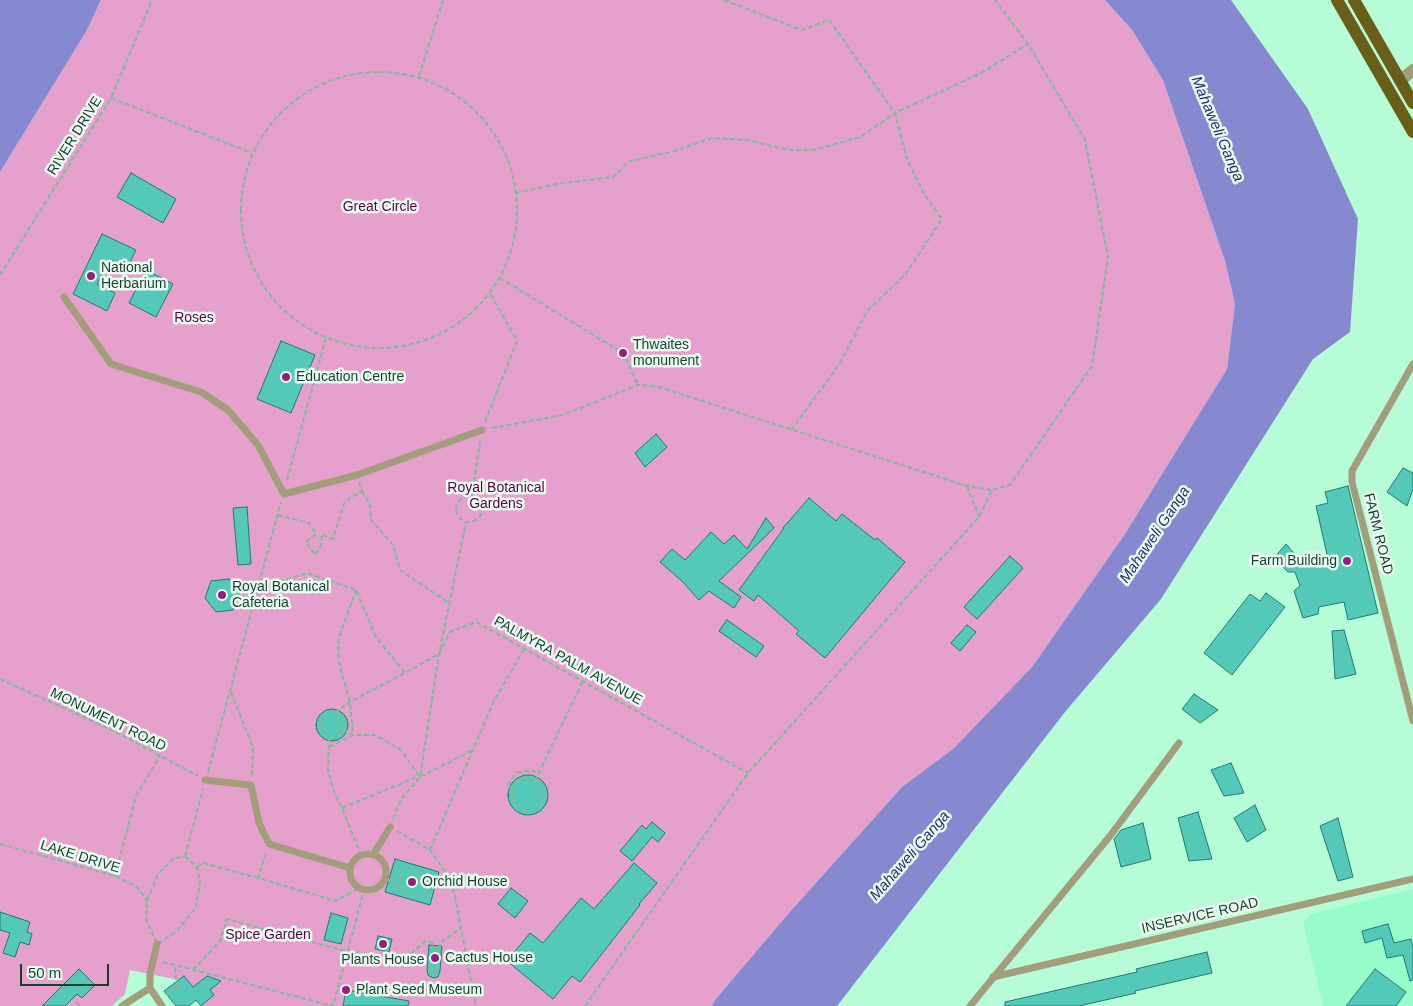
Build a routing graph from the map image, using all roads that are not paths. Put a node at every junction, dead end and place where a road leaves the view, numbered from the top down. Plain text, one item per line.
1 (1337, 0) edge
2 (1354, 0) edge
3 (1413, 70) edge
4 (1400, 81) junction
5 (1413, 103) edge
6 (1413, 132) edge
7 (64, 297) dead end
8 (1413, 364) edge
9 (482, 430) road end
10 (1413, 721) edge
11 (1179, 743) dead end
12 (205, 780) road end
13 (390, 827) road end
14 (373, 855) junction
15 (350, 868) junction
16 (1413, 880) edge
17 (157, 944) road end
18 (993, 977) junction
19 (150, 988) junction
20 (160, 1003) edge
21 (122, 1006) edge
22 (970, 1006) edge

1 - 6 main road
2 - 4 main road
3 - 4 street
4 - 5 main road
7 - 9 lane
8 - 10 lane, FARM ROAD
11 - 18 lane
12 - 15 lane
13 - 14 lane
14 - 15 lane
14 - 15 lane
16 - 18 lane, INSERVICE ROAD
17 - 19 lane
18 - 22 lane
19 - 20 lane
19 - 21 lane

